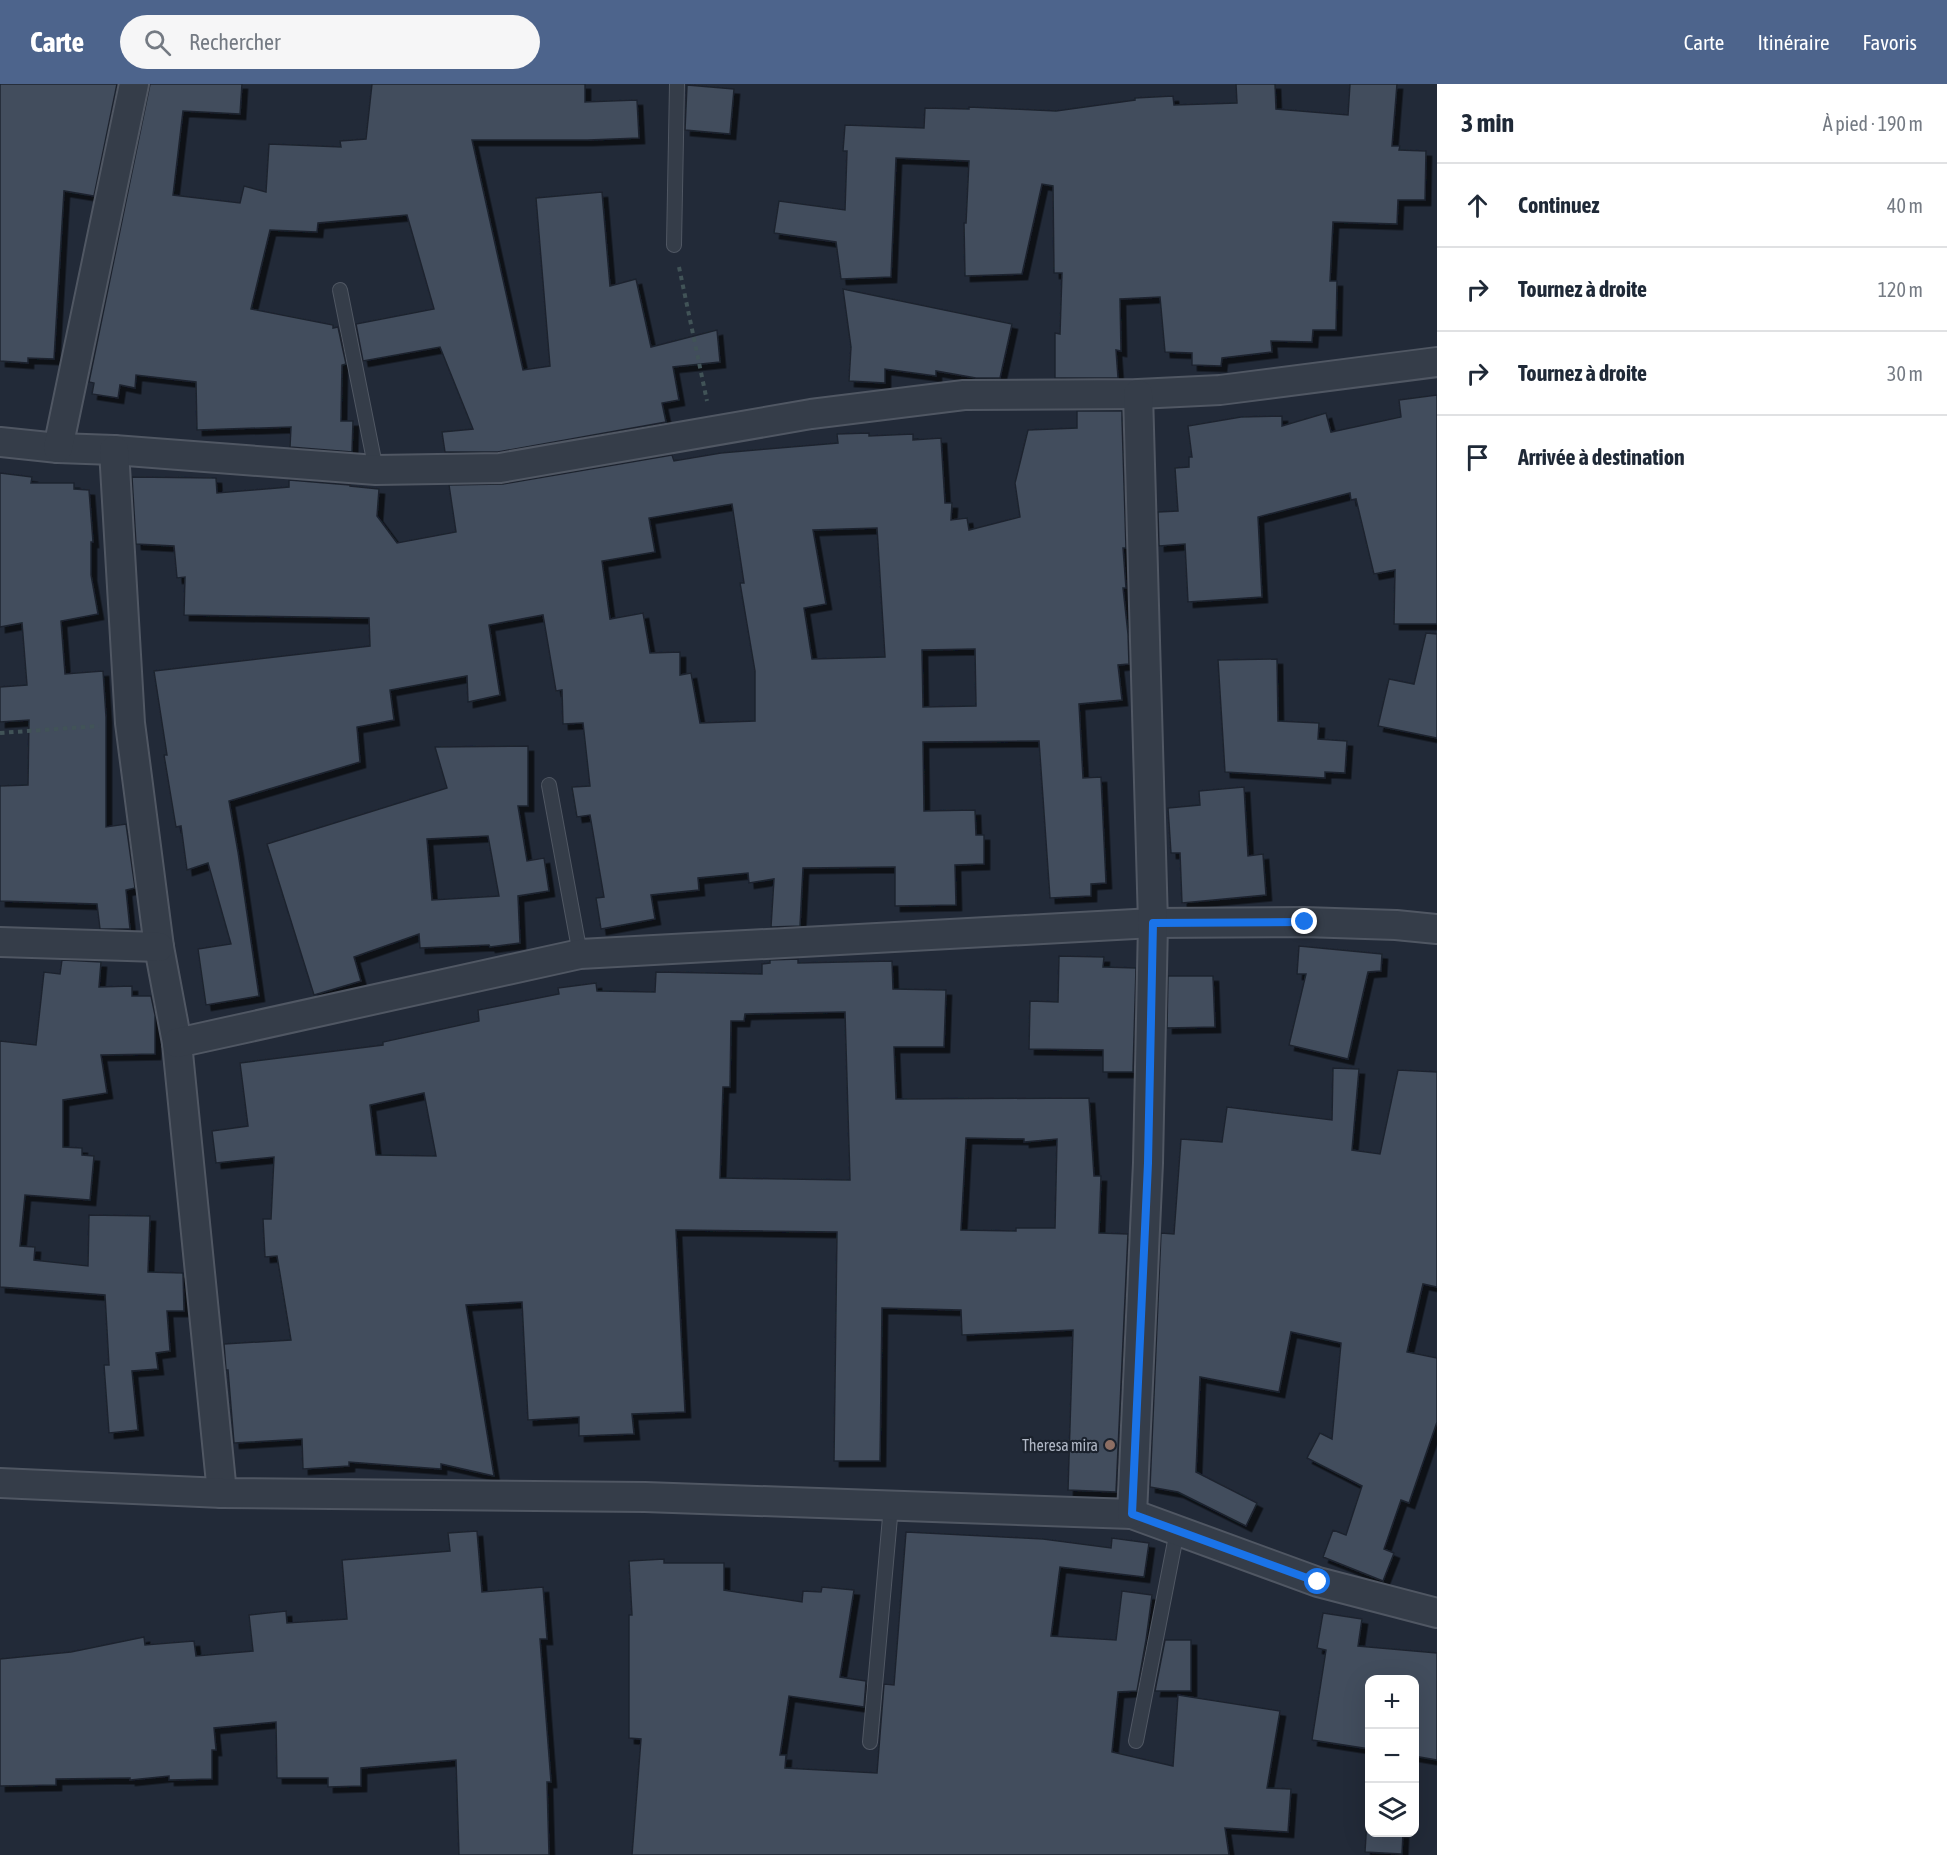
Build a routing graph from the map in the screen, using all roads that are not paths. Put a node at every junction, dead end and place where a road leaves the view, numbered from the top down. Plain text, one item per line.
1 (134, 84) edge
2 (677, 84) edge
3 (675, 245) road end
4 (340, 290) dead end
5 (1437, 362) edge
6 (1138, 394) junction
7 (0, 442) edge
8 (58, 448) junction
9 (114, 450) junction
10 (376, 470) junction
11 (549, 785) dead end
12 (1153, 923) junction
13 (1437, 929) edge
14 (0, 942) edge
15 (159, 947) junction
16 (579, 954) junction
17 (177, 1043) junction
18 (0, 1483) edge
19 (222, 1493) junction
20 (891, 1506) junction
21 (1132, 1514) junction
22 (1177, 1531) junction
23 (1437, 1613) edge
24 (1136, 1741) dead end
25 (870, 1742) dead end

1 - 8 street
2 - 3 lane
4 - 10 lane
5 - 6 street
6 - 10 street
6 - 12 street
7 - 8 street
8 - 9 street
9 - 10 street
9 - 15 street
11 - 16 lane
12 - 13 street
12 - 16 street
12 - 21 street
14 - 15 street
15 - 17 street
16 - 17 street
17 - 19 street
18 - 19 street
19 - 20 street
20 - 21 street
20 - 25 lane
21 - 22 street
22 - 23 street
22 - 24 lane

